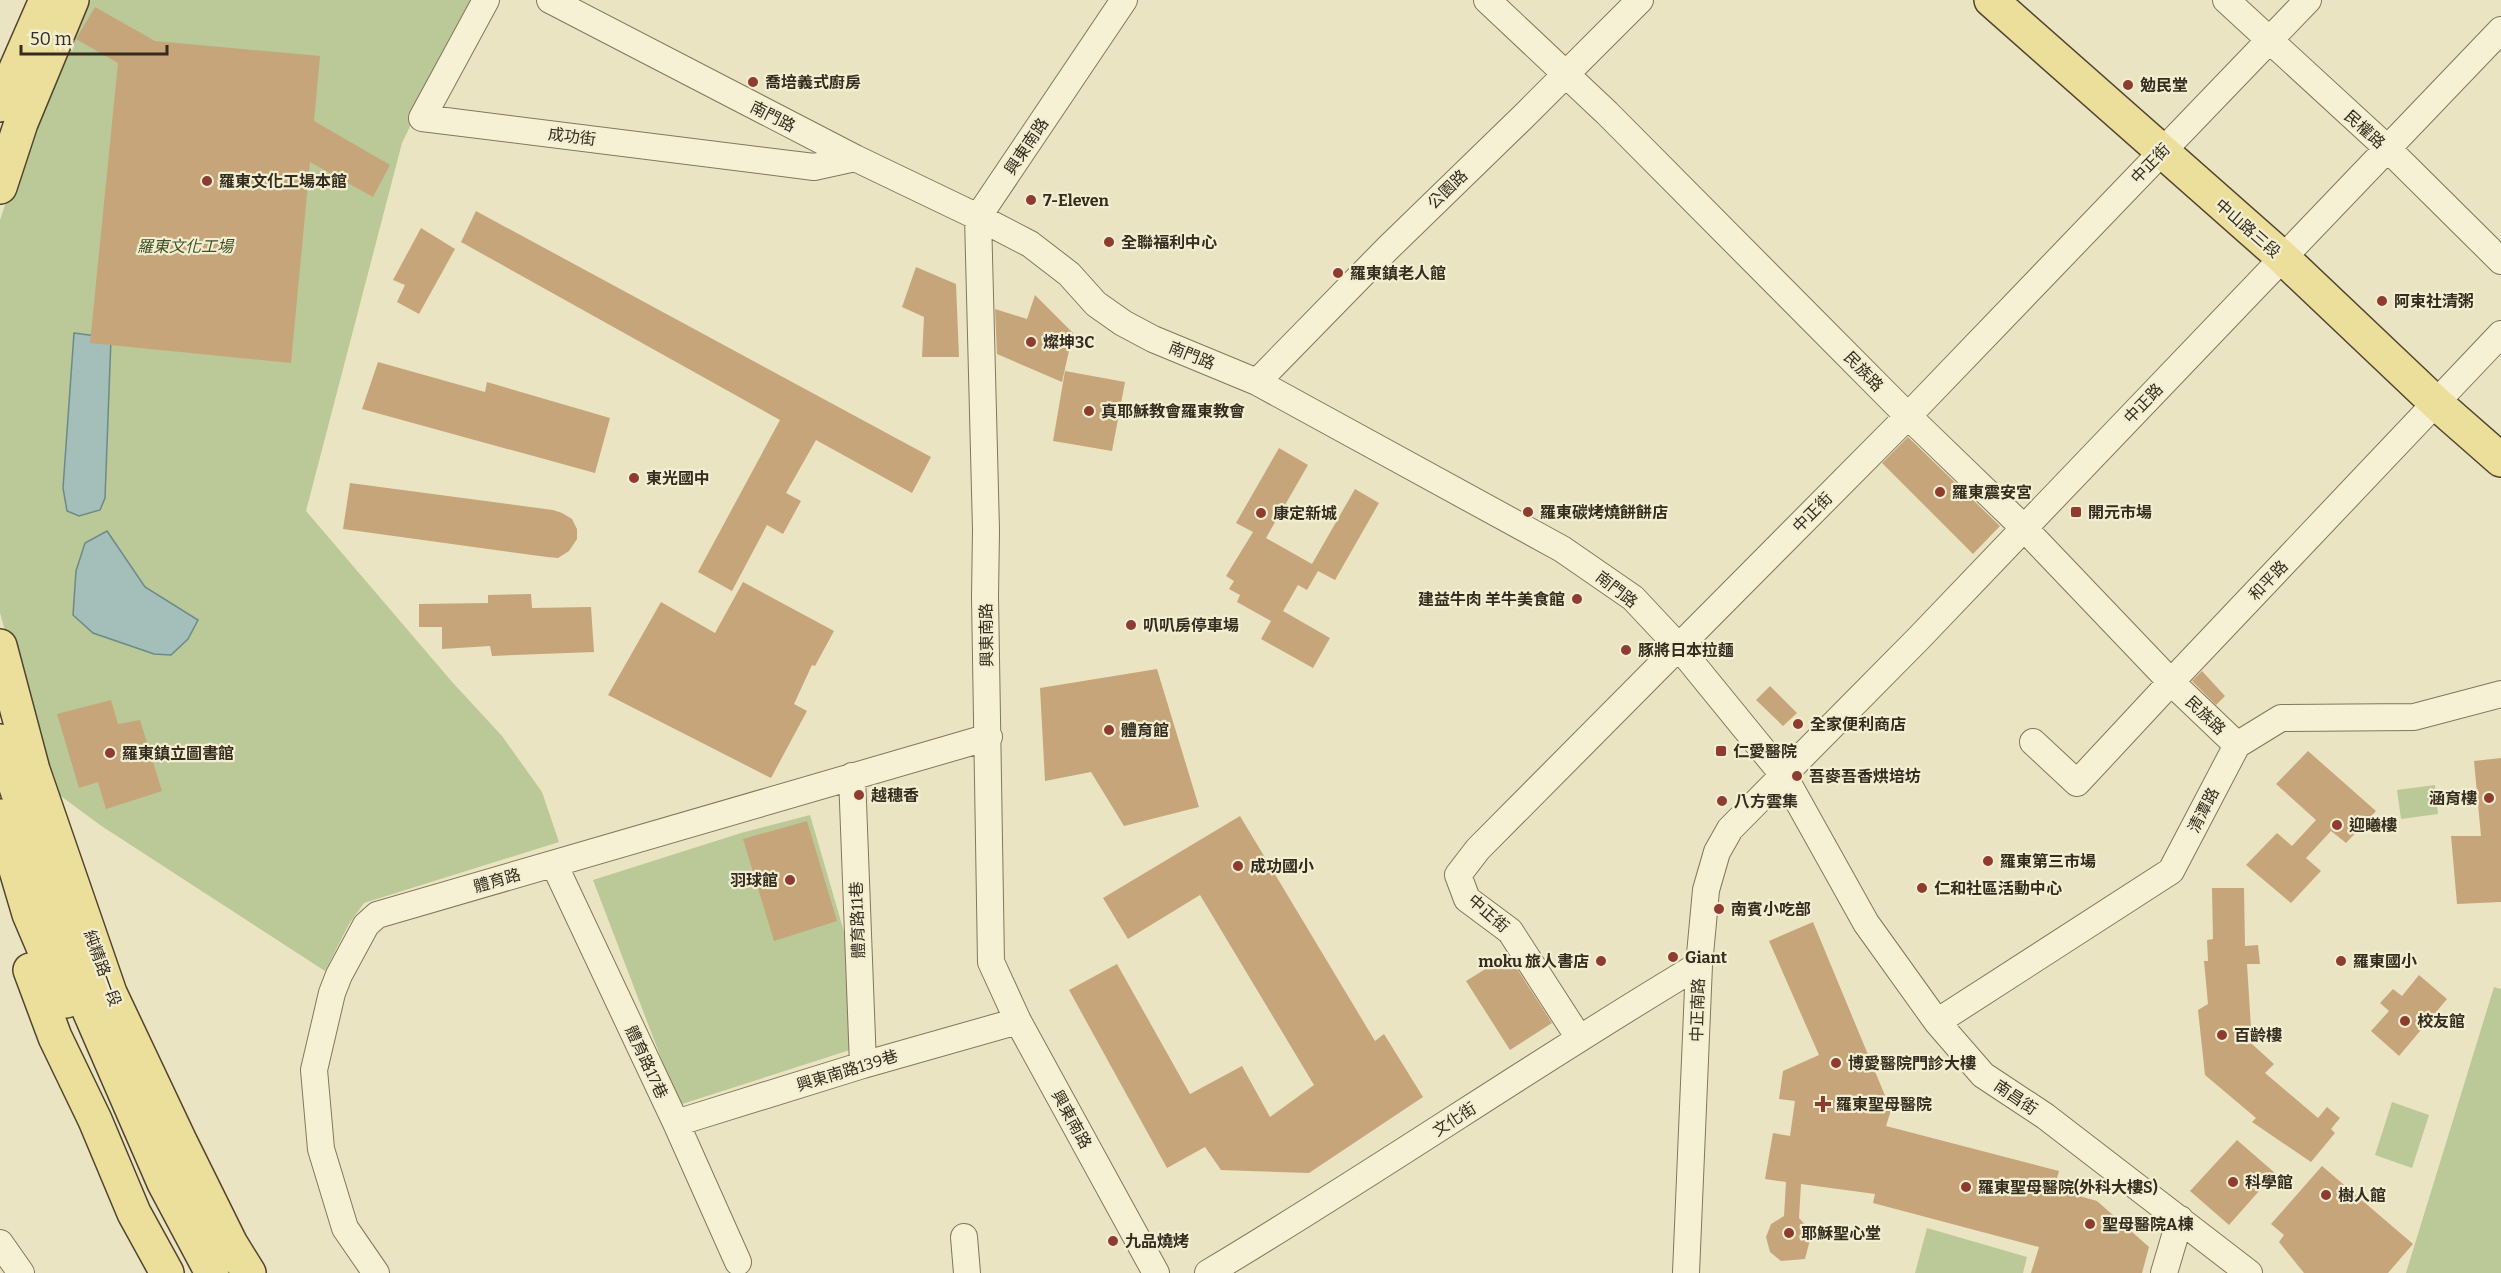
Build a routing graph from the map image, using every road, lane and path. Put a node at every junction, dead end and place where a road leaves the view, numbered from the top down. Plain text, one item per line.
1 (23, 0) edge
2 (46, 0) edge
3 (72, 0) edge
4 (486, 0) edge
5 (550, 0) edge
6 (1124, 0) edge
7 (1488, 0) edge
8 (1640, 0) edge
9 (1992, 0) edge
10 (2226, 0) edge
11 (2308, 0) edge
12 (2501, 30) edge
13 (2268, 41) junction
14 (0, 53) edge
15 (1567, 74) junction
16 (7, 113) edge
17 (2387, 148) junction
18 (2161, 152) junction
19 (855, 158) junction
20 (0, 187) edge
21 (978, 217) junction
22 (2282, 257) junction
23 (2501, 261) edge
24 (2501, 334) edge
25 (1257, 382) junction
26 (2436, 403) junction
27 (1908, 416) junction
28 (2501, 460) edge
29 (2024, 528) junction
30 (0, 646) edge
31 (1678, 646) junction
32 (2170, 682) junction
33 (2501, 694) edge
34 (989, 737) junction
35 (0, 741) edge
36 (2033, 742) dead end
37 (2237, 745) junction
38 (852, 776) junction
39 (1784, 776) junction
40 (0, 816) edge
41 (554, 864) junction
42 (0, 886) edge
43 (1699, 965) junction
44 (1018, 1021) junction
45 (1937, 1022) junction
46 (1579, 1038) junction
47 (863, 1065) junction
48 (676, 1123) junction
49 (2180, 1219) junction
50 (964, 1237) dead end
51 (0, 1243) edge
52 (738, 1262) dead end
53 (21, 1273) edge
54 (167, 1273) edge
55 (190, 1273) edge
56 (212, 1273) edge
57 (249, 1273) edge
58 (376, 1273) edge
59 (968, 1273) edge
60 (1156, 1273) edge
61 (1208, 1273) edge
62 (1686, 1273) edge
63 (2164, 1273) edge
64 (2249, 1273) edge

1 - 14 main road
2 - 16 main road
3 - 16 main road
4 - 19 street, 成功街
5 - 19 street, 南門路
6 - 21 street, 興東南路
7 - 15 street, 民族路
8 - 15 street, 公園路
9 - 18 main road, 中山路三段
10 - 13 street, 民權路
11 - 13 street, 中正街
12 - 17 street, 中正路
13 - 17 street, 民權路
13 - 18 street, 中正街
15 - 25 street, 公園路
15 - 27 street, 民族路
16 - 20 main road
17 - 22 street, 中正路
17 - 23 street, 民權路
18 - 22 main road, 中山路三段
18 - 27 street, 中正街
19 - 21 street, 南門路
21 - 25 street, 南門路
21 - 34 street, 興東南路
22 - 26 main road, 中山路三段
22 - 29 street, 中正路
24 - 26 street, 和平路
25 - 31 street, 南門路
26 - 28 main road, 中山路三段
26 - 32 street, 和平路
27 - 29 street, 民族路
27 - 31 street, 中正街
29 - 32 street, 民族路
29 - 39 street, 中正路
30 - 57 main road, 純精路一段
31 - 39 street, 南門路
31 - 46 street, 中正街
32 - 36 street, 和平路
32 - 37 street, 民族路
33 - 37 street
34 - 38 street, 體育路
34 - 44 street, 興東南路
35 - 56 main road, 純精路一段
37 - 45 street, 清潭路
38 - 41 street, 體育路
38 - 47 street, 體育路11巷
39 - 43 street, 中正南路
39 - 45 street, 南昌街
40 - 55 main road
41 - 48 street, 體育路17巷
41 - 58 street, 體育路
42 - 54 main road
43 - 46 street, 文化街
43 - 62 street, 中正南路
44 - 47 street, 興東南路139巷
44 - 60 street, 興東南路
45 - 49 street, 南昌街
46 - 61 street, 文化街
47 - 48 street, 興東南路139巷
48 - 52 street, 體育路17巷
49 - 63 street
49 - 64 street, 南昌街
50 - 59 street
51 - 53 street

